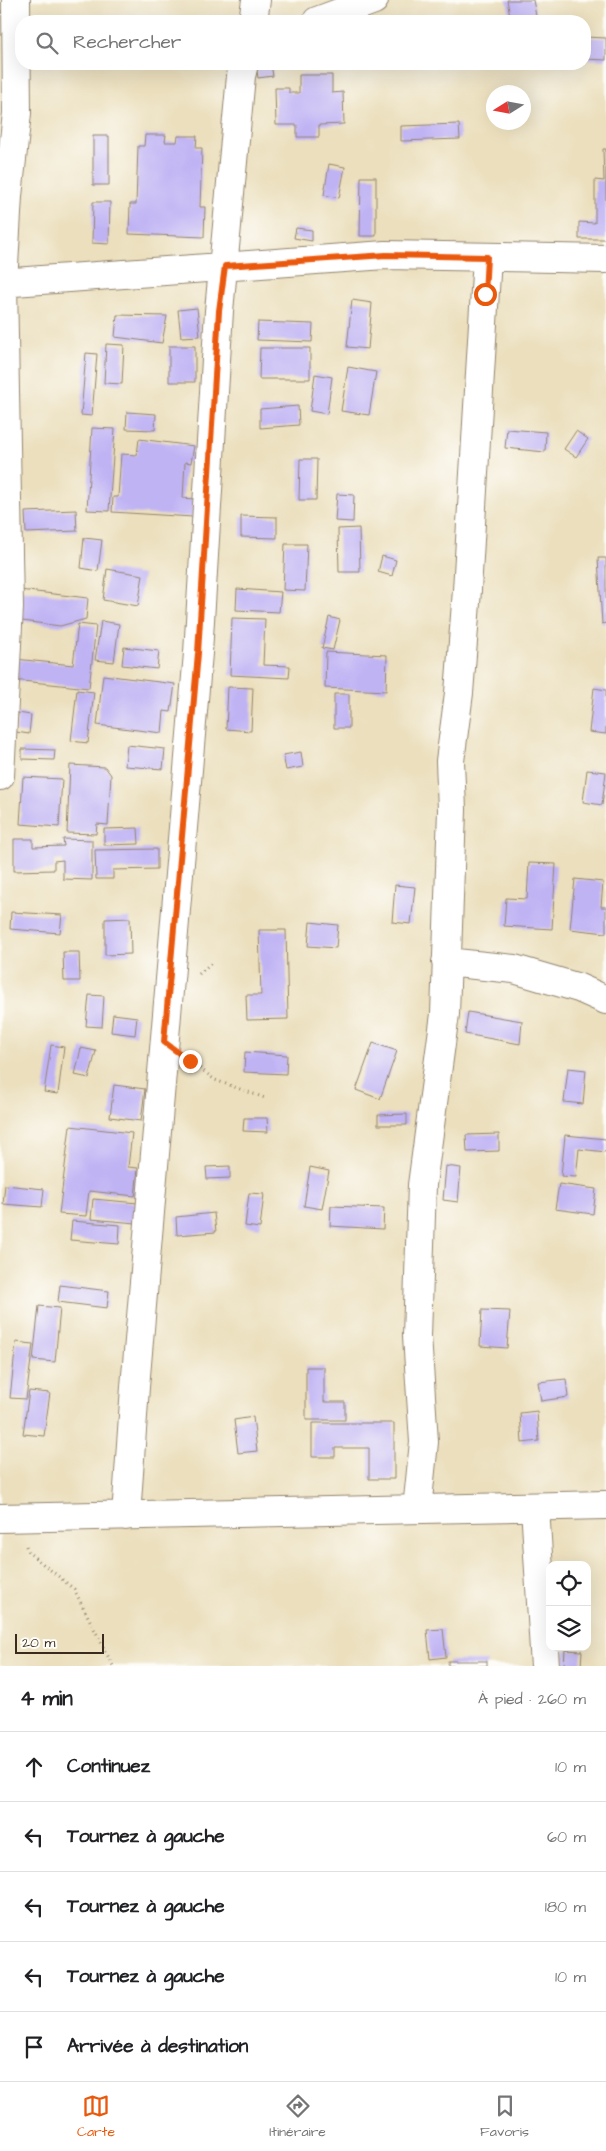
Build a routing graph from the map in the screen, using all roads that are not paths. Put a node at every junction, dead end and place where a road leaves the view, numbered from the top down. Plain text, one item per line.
1 (16, 0) edge
2 (256, 0) edge
3 (374, 0) edge
4 (16, 15) edge
5 (254, 15) edge
6 (333, 15) edge
7 (17, 70) edge
8 (242, 70) edge
9 (487, 257) junction
10 (606, 259) edge
11 (225, 266) junction
12 (1, 283) edge
13 (0, 776) edge
14 (446, 962) junction
15 (606, 1000) edge
16 (606, 1505) edge
17 (535, 1507) junction
18 (417, 1510) junction
19 (126, 1516) junction
20 (8, 1518) edge
21 (546, 1666) edge

1 - 4 street
2 - 5 street
3 - 6 street
7 - 12 street
8 - 11 street
9 - 10 street
9 - 11 street
9 - 14 street
11 - 12 street
11 - 19 street
12 - 13 street
14 - 15 street
14 - 18 street
16 - 17 street
17 - 18 street
17 - 21 street
18 - 19 street
19 - 20 street

